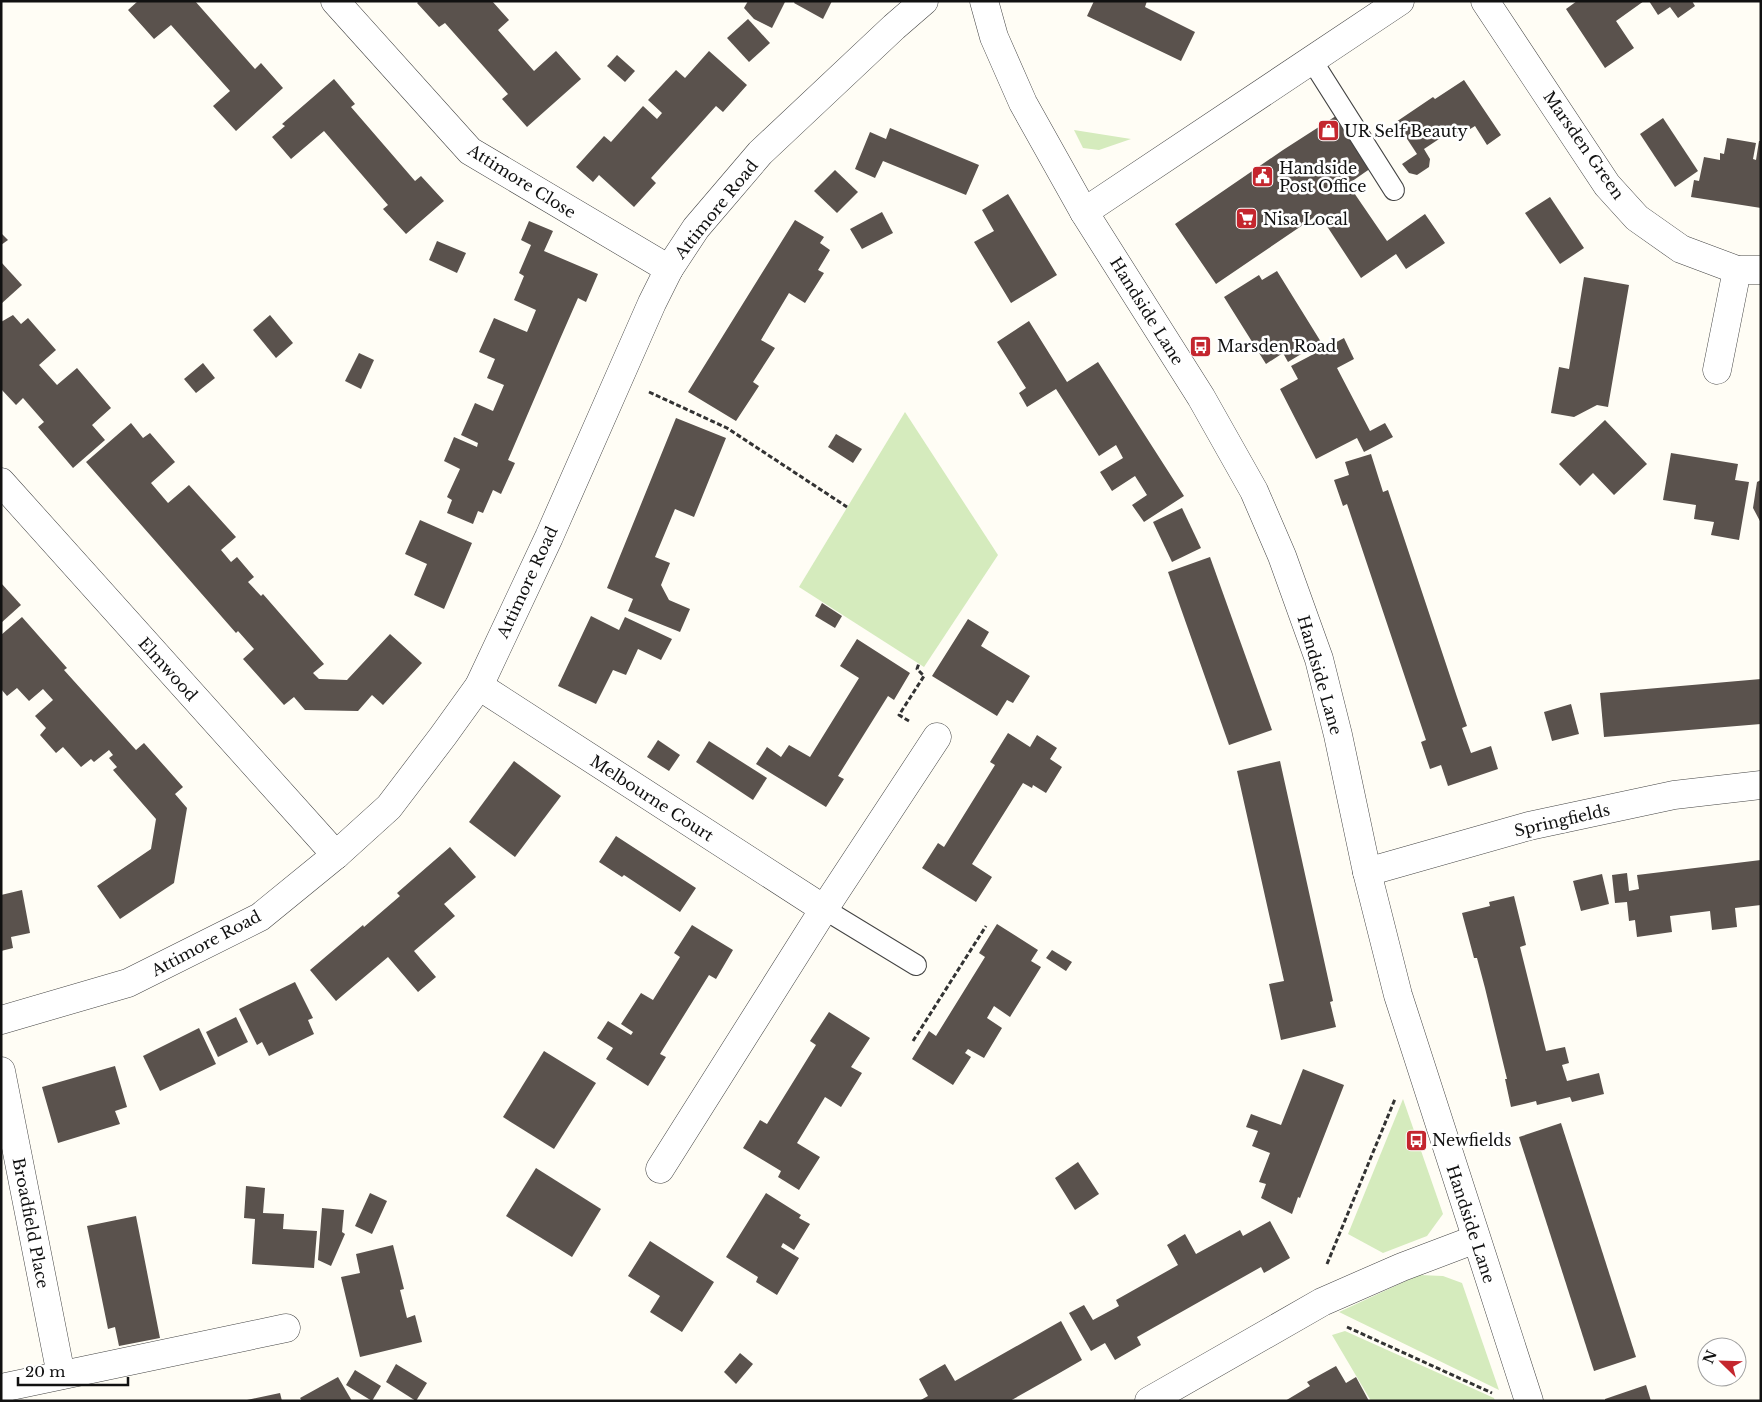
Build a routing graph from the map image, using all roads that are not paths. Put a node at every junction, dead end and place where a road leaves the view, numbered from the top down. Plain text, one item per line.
1 (336, 1) edge
2 (924, 1) edge
3 (984, 1) edge
4 (1400, 1) edge
5 (1486, 1) edge
6 (1311, 59) junction
7 (1394, 190) dead end
8 (1084, 212) junction
9 (669, 269) junction
10 (1749, 270) edge
11 (1717, 370) dead end
12 (1, 482) edge
13 (479, 686) junction
14 (937, 737) road end
15 (1761, 785) edge
16 (336, 856) junction
17 (1366, 872) junction
18 (824, 909) junction
19 (916, 965) dead end
20 (1, 1020) edge
21 (1, 1071) edge
22 (660, 1169) dead end
23 (1476, 1239) junction
24 (286, 1328) dead end
25 (61, 1375) junction
26 (6, 1388) dead end
27 (1149, 1401) edge
28 (1529, 1401) edge

1 - 9 street, Attimore Close
2 - 9 street, Attimore Road
3 - 8 street, Handside Lane
4 - 6 street
5 - 10 street, Marsden Green
6 - 7 lane
6 - 8 street
8 - 17 street, Handside Lane
9 - 13 street, Attimore Road
10 - 11 street, Marsden Green
12 - 16 street, Elmwood
13 - 16 street, Attimore Road
13 - 18 street, Melbourne Court
14 - 18 street
15 - 17 street, Springfields
16 - 20 street, Attimore Road
17 - 23 street, Handside Lane
18 - 19 lane
18 - 22 street
21 - 25 street, Broadfield Place
23 - 27 street
23 - 28 street, Handside Lane
24 - 25 street
25 - 26 street

